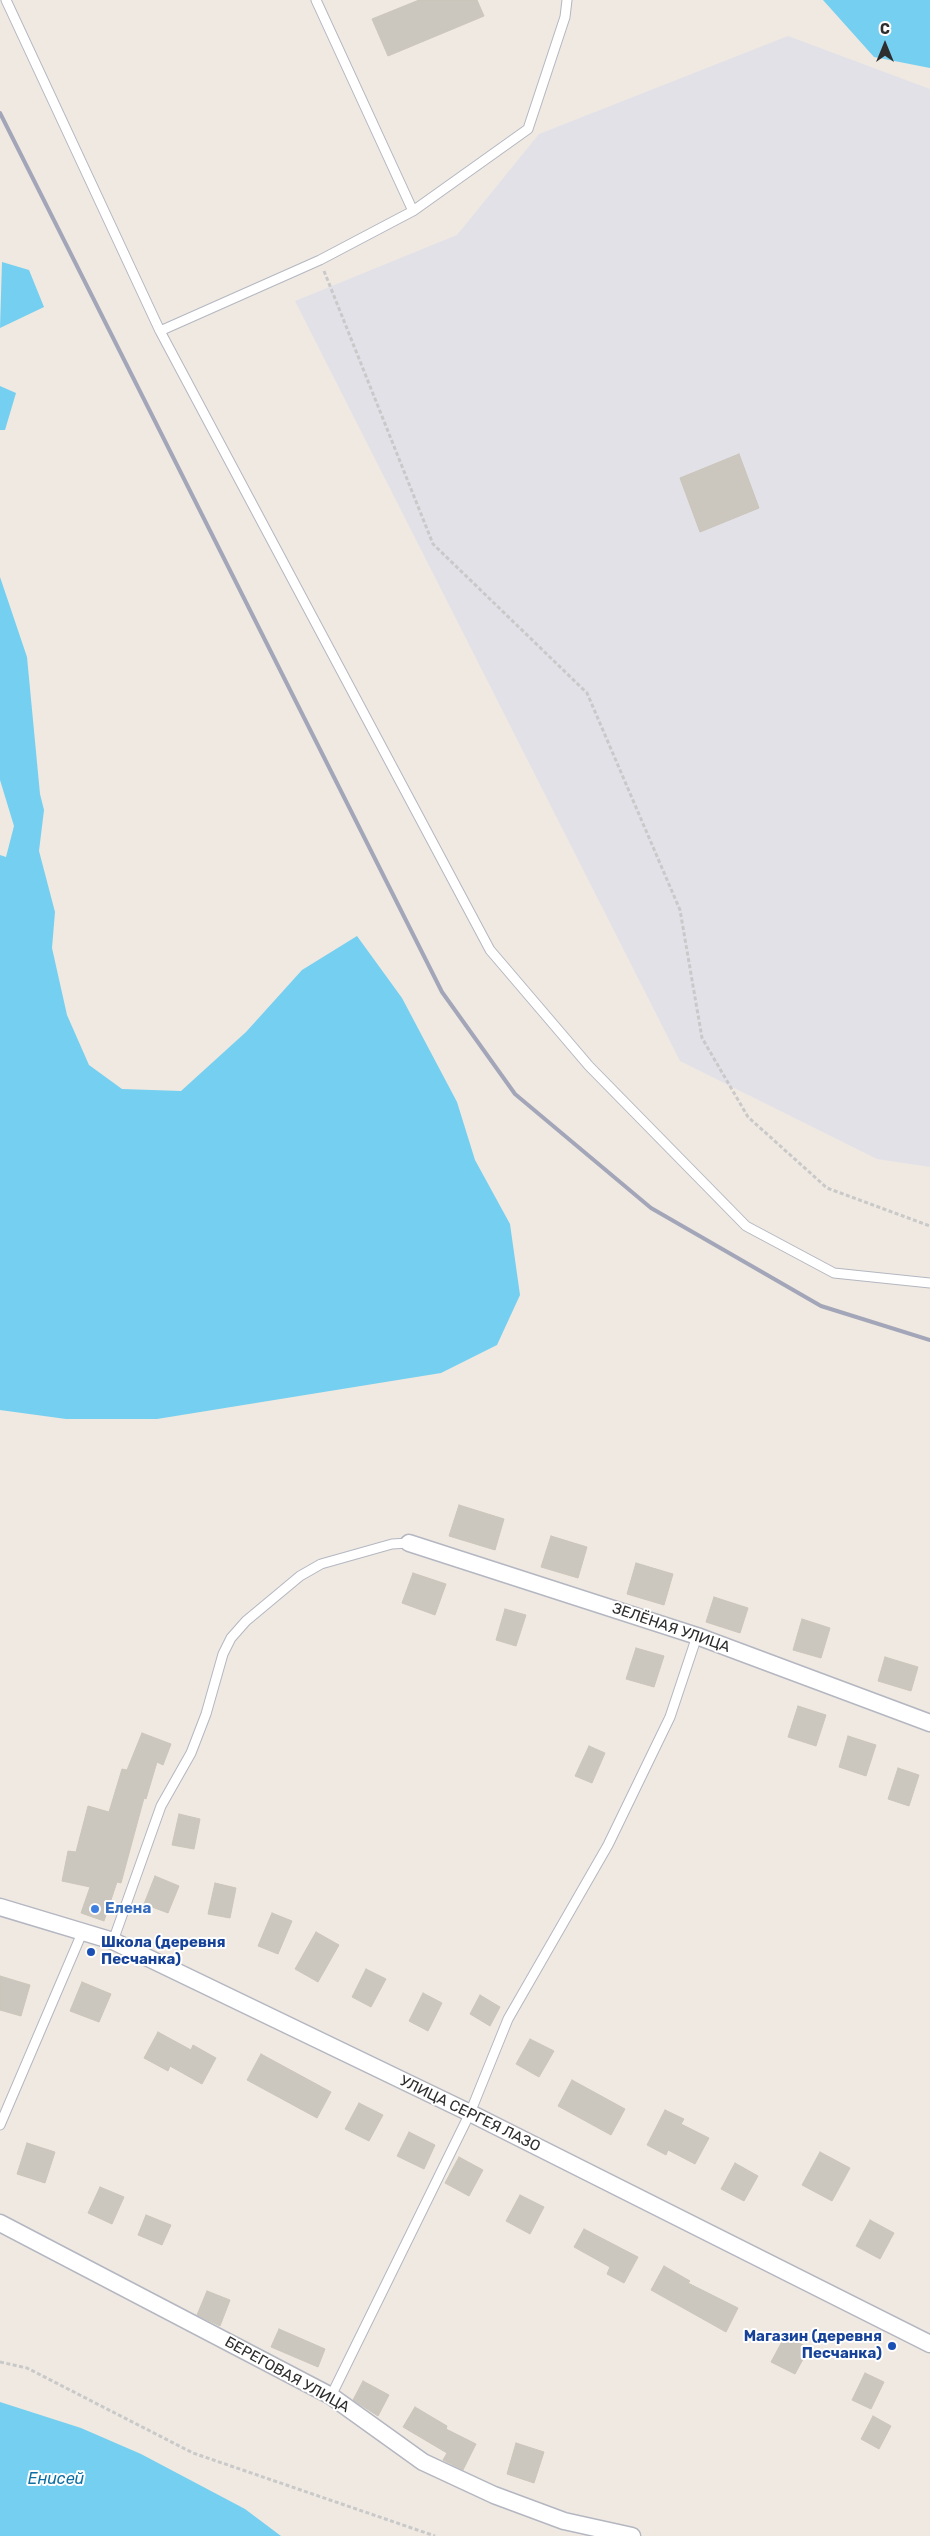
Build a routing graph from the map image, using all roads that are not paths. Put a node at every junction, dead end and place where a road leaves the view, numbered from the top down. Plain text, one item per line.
1 (6, 0) edge
2 (316, 0) edge
3 (567, 0) edge
4 (413, 211) junction
5 (160, 331) junction
6 (930, 1283) edge
7 (409, 1543) joint
8 (698, 1636) junction
9 (930, 1723) edge
10 (0, 1907) edge
11 (82, 1933) junction
12 (113, 1941) junction
13 (470, 2113) junction
14 (0, 2125) edge
15 (0, 2223) edge
16 (930, 2344) edge
17 (331, 2396) junction
18 (632, 2536) edge

1 - 5 lane
2 - 4 lane
3 - 4 lane
4 - 5 lane
5 - 6 lane
7 - 8 street, ЗЕЛЁНАЯ УЛИЦА
7 - 12 lane
8 - 9 street, ЗЕЛЁНАЯ УЛИЦА
8 - 13 lane
10 - 11 street, УЛИЦА СЕРГЕЯ ЛАЗО
11 - 12 street, УЛИЦА СЕРГЕЯ ЛАЗО
11 - 14 lane
12 - 13 street, УЛИЦА СЕРГЕЯ ЛАЗО
13 - 16 street, УЛИЦА СЕРГЕЯ ЛАЗО
13 - 17 lane
15 - 17 street, БЕРЕГОВАЯ УЛИЦА
17 - 18 street, БЕРЕГОВАЯ УЛИЦА

